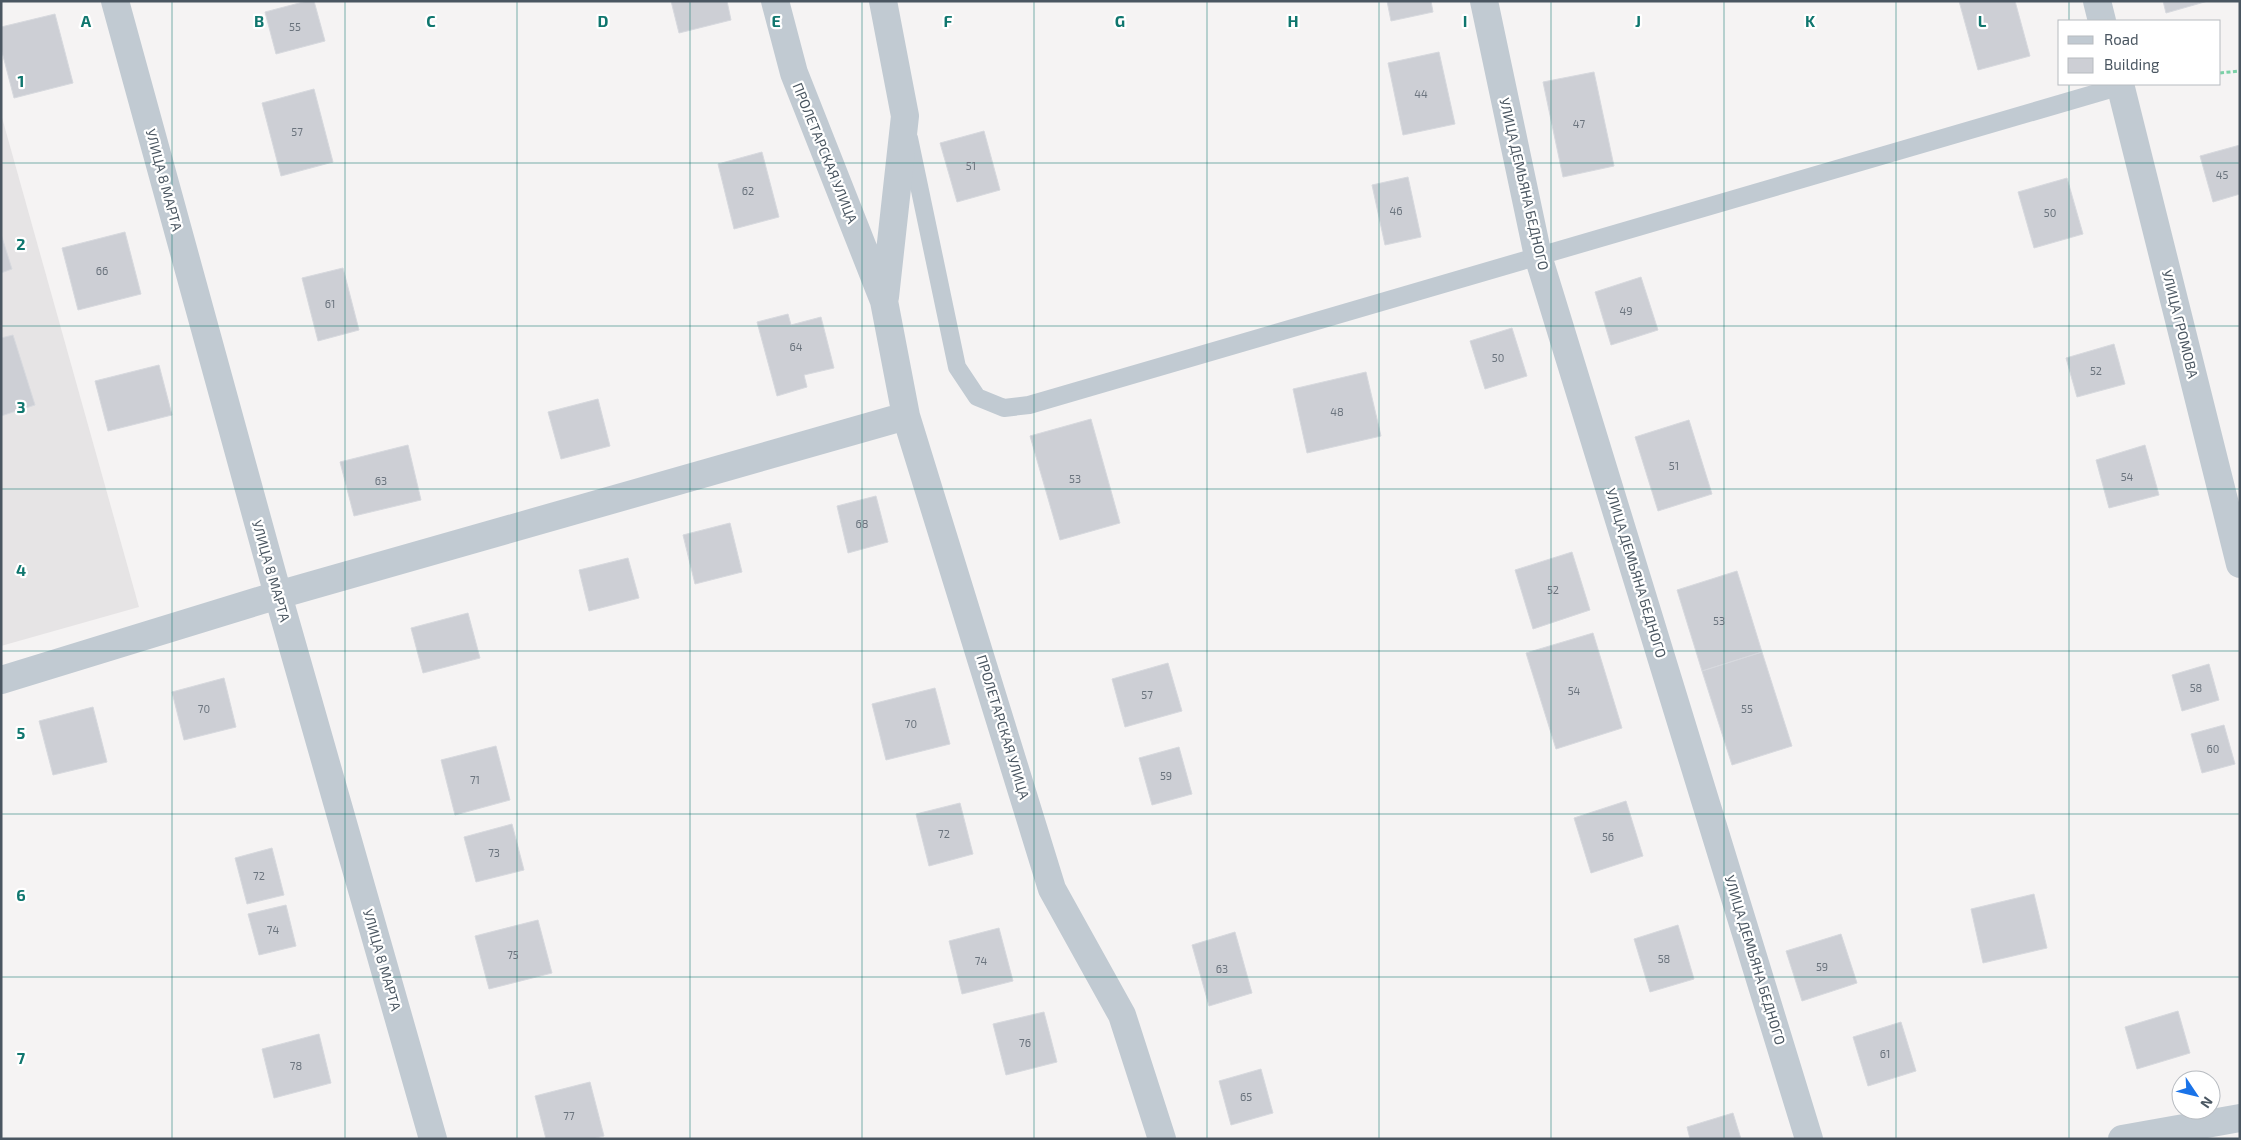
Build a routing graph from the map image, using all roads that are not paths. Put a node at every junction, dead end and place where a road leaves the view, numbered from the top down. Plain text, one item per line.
1 (115, 1) edge
2 (775, 1) edge
3 (883, 1) edge
4 (1484, 1) edge
5 (2097, 1) edge
6 (2102, 20) edge
7 (2120, 85) edge
8 (905, 116) junction
9 (1538, 256) junction
10 (884, 301) junction
11 (906, 416) junction
12 (2240, 564) edge
13 (278, 595) junction
14 (1, 680) edge
15 (2240, 1118) edge
16 (433, 1139) edge
17 (1162, 1139) edge
18 (1809, 1139) edge
19 (2122, 1139) edge

1 - 13 street, УЛИЦА 8 МАРТА
2 - 10 street, ПРОЛЕТАРСКАЯ УЛИЦА
3 - 8 street, ПРОЛЕТАРСКАЯ УЛИЦА
4 - 9 street, УЛИЦА ДЕМЬЯНА БЕДНОГО
5 - 6 street
7 - 9 lane
7 - 12 street, УЛИЦА ГРОМОВА
8 - 9 lane
8 - 10 street, ПРОЛЕТАРСКАЯ УЛИЦА
9 - 18 street, УЛИЦА ДЕМЬЯНА БЕДНОГО
10 - 11 street, ПРОЛЕТАРСКАЯ УЛИЦА
11 - 13 street
11 - 17 street, ПРОЛЕТАРСКАЯ УЛИЦА
13 - 14 street
13 - 16 street, УЛИЦА 8 МАРТА
15 - 19 street

